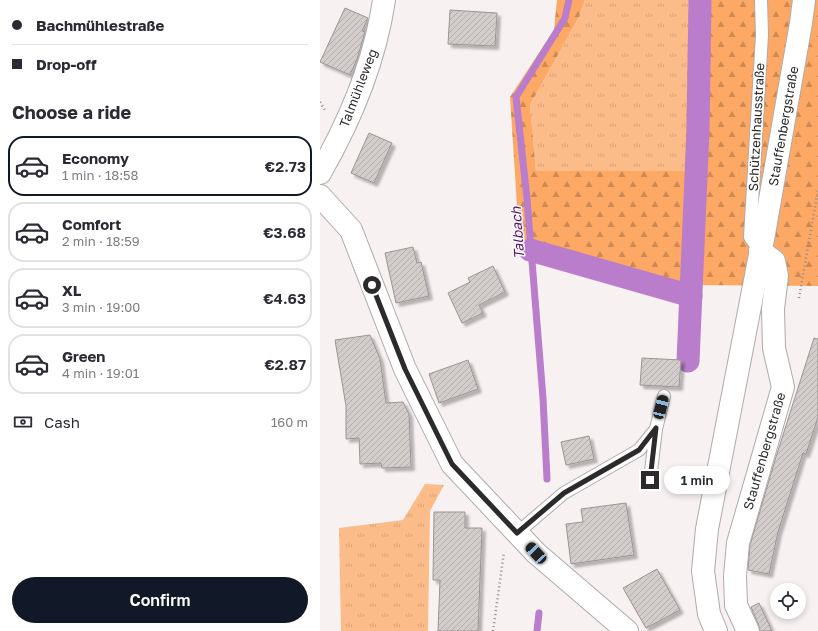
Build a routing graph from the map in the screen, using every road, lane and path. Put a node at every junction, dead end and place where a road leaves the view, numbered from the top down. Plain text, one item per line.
1 (384, 0) edge
2 (761, 0) edge
3 (804, 0) edge
4 (320, 172) edge
5 (818, 190) edge
6 (320, 196) edge
7 (760, 251) junction
8 (798, 304) dead end
9 (664, 396) dead end
10 (656, 428) junction
11 (650, 480) dead end
12 (513, 528) junction
13 (493, 631) edge
14 (627, 631) edge
15 (716, 631) edge
16 (748, 631) edge

1 - 4 street, Talmühleweg
2 - 7 lane, Schützenhausstraße
3 - 7 street, Stauffenbergstraße
5 - 8 path
6 - 12 street
7 - 15 street, Stauffenbergstraße
7 - 16 street, Stauffenbergstraße
9 - 10 lane
10 - 11 lane
10 - 12 lane
12 - 13 path
12 - 14 street

